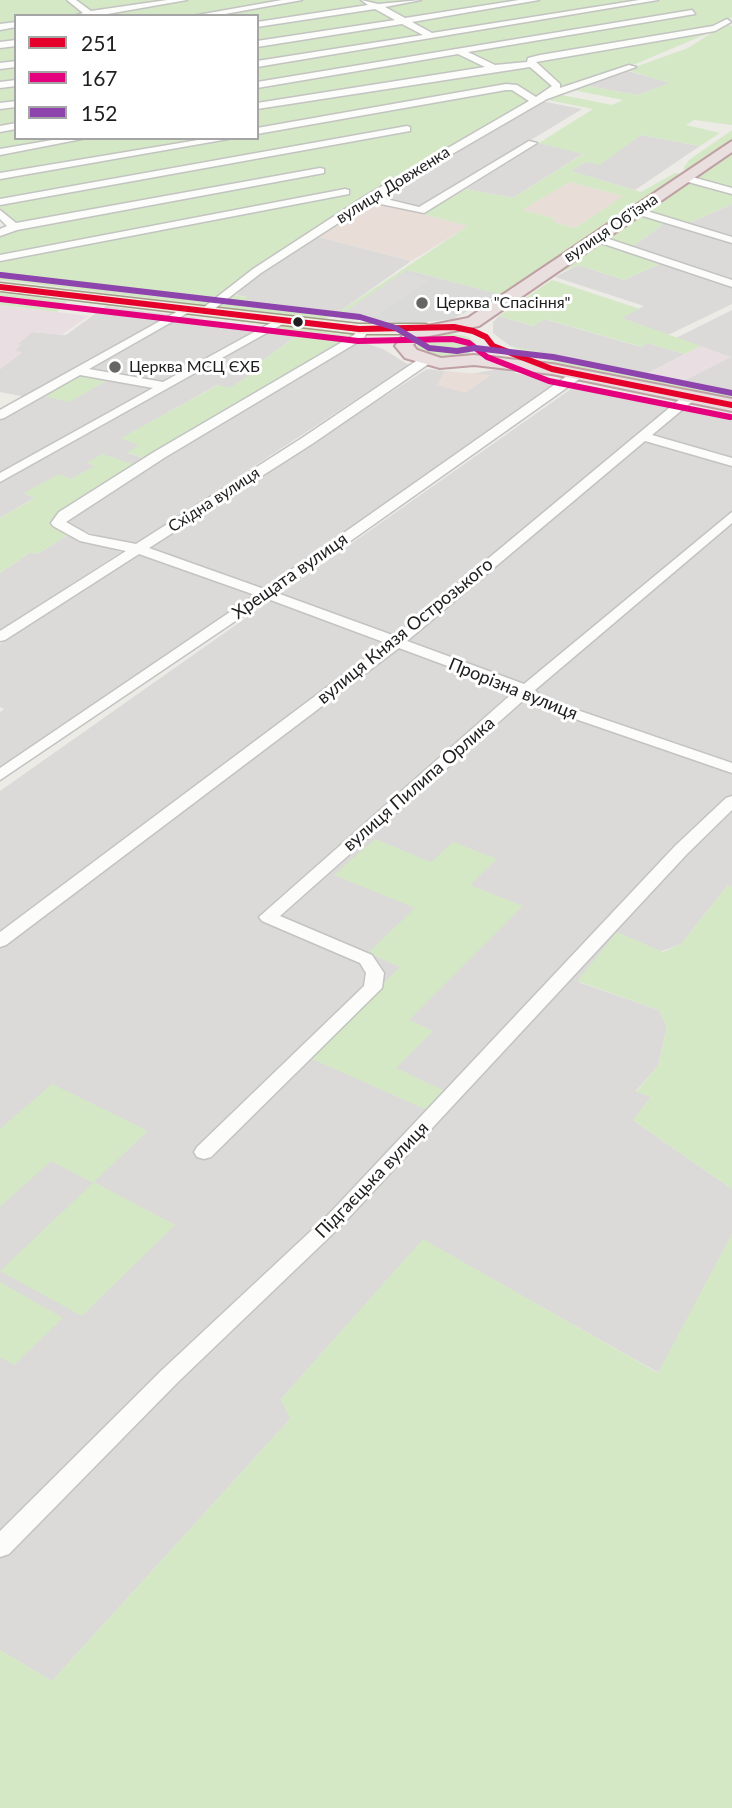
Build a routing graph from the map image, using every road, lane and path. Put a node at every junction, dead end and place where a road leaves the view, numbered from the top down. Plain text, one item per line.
1 (71, 0) edge
2 (183, 0) edge
3 (298, 0) edge
4 (365, 0) edge
5 (417, 0) edge
6 (535, 0) edge
7 (654, 0) edge
8 (673, 4) dead end
9 (377, 6) junction
10 (692, 12) junction
11 (90, 14) edge
12 (97, 14) edge
13 (209, 14) edge
14 (404, 21) junction
15 (729, 21) edge
16 (259, 25) edge
17 (431, 36) junction
18 (259, 44) edge
19 (459, 51) junction
20 (259, 64) edge
21 (531, 64) junction
22 (632, 67) dead end
23 (494, 68) junction
24 (259, 85) edge
25 (539, 99) junction
26 (259, 106) edge
27 (407, 129) dead end
28 (259, 132) edge
29 (259, 133) edge
30 (70, 140) edge
31 (217, 140) edge
32 (532, 143) dead end
33 (732, 145) edge
34 (286, 150) junction
35 (0, 152) edge
36 (298, 157) dead end
37 (309, 164) dead end
38 (0, 176) edge
39 (685, 178) junction
40 (333, 182) junction
41 (732, 191) edge
42 (366, 200) junction
43 (0, 202) edge
44 (636, 211) junction
45 (0, 213) edge
46 (14, 227) junction
47 (0, 233) edge
48 (596, 238) junction
49 (732, 240) edge
50 (0, 258) edge
51 (732, 284) edge
52 (0, 286) edge
53 (187, 309) junction
54 (489, 310) junction
55 (205, 311) junction
56 (282, 321) junction
57 (454, 327) junction
58 (426, 329) junction
59 (361, 330) junction
60 (489, 341) junction
61 (404, 346) junction
62 (426, 360) junction
63 (474, 360) junction
64 (552, 369) junction
65 (78, 371) junction
66 (578, 374) junction
67 (163, 386) junction
68 (690, 397) junction
69 (732, 405) edge
70 (0, 415) edge
71 (642, 436) junction
72 (732, 462) edge
73 (0, 478) edge
74 (732, 516) edge
75 (138, 549) junction
76 (266, 594) junction
77 (0, 636) edge
78 (396, 643) junction
79 (526, 690) junction
80 (732, 768) edge
81 (0, 775) edge
82 (732, 801) edge
83 (0, 941) edge
84 (204, 1152) dead end
85 (0, 1547) edge

1 - 11 street
2 - 12 street
3 - 13 street
4 - 9 street
5 - 9 street
6 - 14 street
7 - 17 street
8 - 10 street
9 - 14 street
9 - 16 street
10 - 15 street
10 - 19 street
14 - 17 street
14 - 18 street
15 - 21 street
17 - 19 street
17 - 20 street
19 - 23 street
19 - 24 street
21 - 23 street
21 - 25 street
22 - 25 street, вулиця Довженка
23 - 26 street
25 - 28 street
25 - 42 street, вулиця Довженка
27 - 34 street
29 - 34 street
30 - 35 street
31 - 38 street
32 - 42 street
33 - 39 highway, вулиця Об’їзна
34 - 36 street
34 - 43 street
37 - 40 street
39 - 41 street
39 - 44 highway, вулиця Об’їзна
40 - 42 street
40 - 46 street
40 - 50 street
42 - 55 street, вулиця Довженка
44 - 48 highway, вулиця Об’їзна
44 - 49 street
45 - 46 street
46 - 47 street
48 - 51 street
48 - 54 highway, вулиця Об’їзна
52 - 53 main road
53 - 55 main road
53 - 65 street
54 - 57 highway, вулиця Об’їзна
54 - 60 highway
55 - 56 main road
56 - 59 main road
56 - 67 street
57 - 58 highway
57 - 60 highway
58 - 59 main road
58 - 61 highway
59 - 61 main road
59 - 75 street, Прорізна вулиця
60 - 63 highway
60 - 64 highway
61 - 62 highway
62 - 63 highway
62 - 75 street, Східна вулиця
63 - 64 highway
64 - 66 highway
65 - 67 street
65 - 70 street
66 - 68 highway
66 - 76 street, Хрещата вулиця
67 - 73 street
68 - 69 highway
68 - 71 street, вулиця Князя Острозького
71 - 72 street
71 - 78 street, вулиця Князя Острозького
74 - 79 street, вулиця Пилипа Орлика
75 - 76 street, Прорізна вулиця
75 - 77 street, Східна вулиця
76 - 78 street, Прорізна вулиця
76 - 81 street, Хрещата вулиця
78 - 79 street, Прорізна вулиця
78 - 83 street, вулиця Князя Острозького
79 - 80 street, Прорізна вулиця
79 - 84 street, вулиця Пилипа Орлика
82 - 85 street, Підгаєцька вулиця

